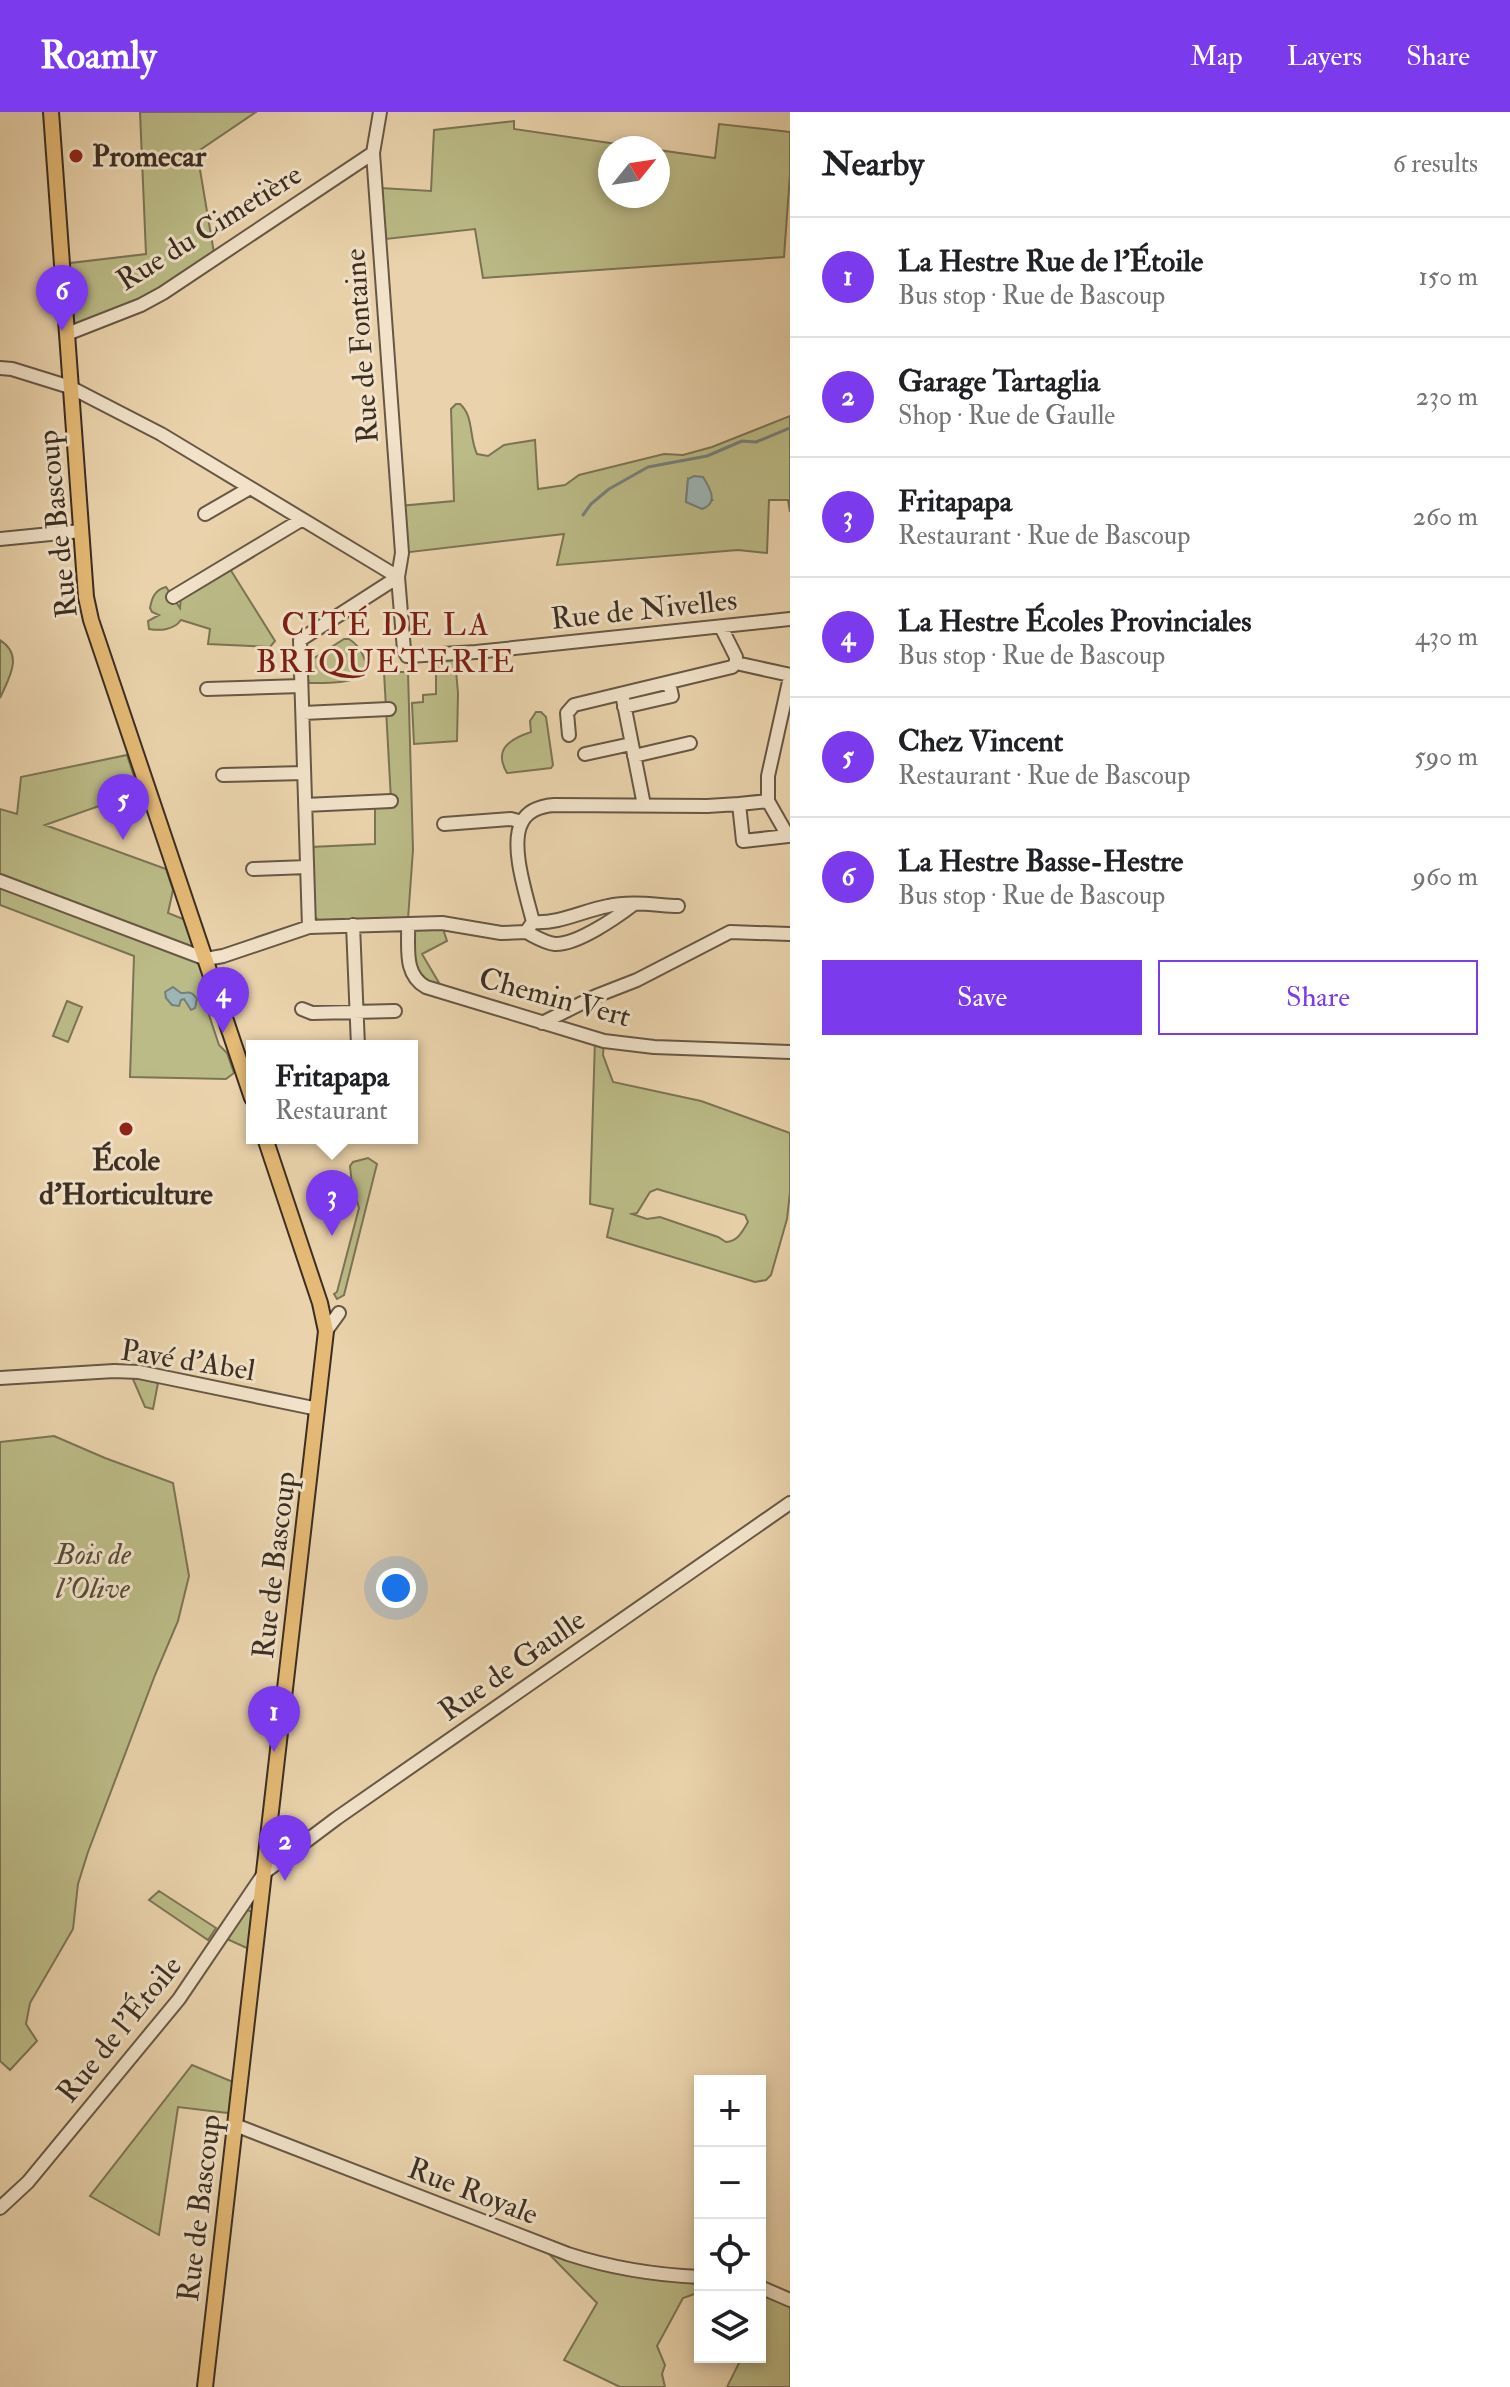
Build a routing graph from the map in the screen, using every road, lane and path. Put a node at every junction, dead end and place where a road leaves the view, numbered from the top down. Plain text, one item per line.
1 (51, 112) edge
2 (380, 112) edge
3 (373, 153) junction
4 (67, 334) junction
5 (0, 368) edge
6 (70, 387) junction
7 (250, 488) junction
8 (205, 514) dead end
9 (301, 520) junction
10 (81, 531) junction
11 (0, 539) edge
12 (398, 577) junction
13 (173, 597) dead end
14 (790, 619) edge
15 (721, 627) junction
16 (736, 663) junction
17 (790, 676) edge
18 (301, 686) junction
19 (207, 689) dead end
20 (623, 701) junction
21 (389, 709) dead end
22 (303, 713) junction
23 (784, 732) edge
24 (569, 735) dead end
25 (690, 743) dead end
26 (633, 750) junction
27 (585, 754) dead end
28 (304, 773) junction
29 (223, 775) dead end
30 (391, 801) dead end
31 (768, 801) junction
32 (739, 804) junction
33 (305, 805) junction
34 (644, 805) junction
35 (522, 822) junction
36 (444, 824) dead end
37 (789, 836) edge
38 (307, 867) junction
39 (253, 869) dead end
40 (0, 881) edge
41 (634, 904) junction
42 (678, 906) dead end
43 (408, 924) junction
44 (353, 925) junction
45 (309, 927) junction
46 (529, 927) junction
47 (790, 934) edge
48 (206, 959) junction
49 (302, 1009) dead end
50 (356, 1011) junction
51 (395, 1011) dead end
52 (542, 1023) junction
53 (358, 1040) edge
54 (790, 1052) edge
55 (246, 1080) edge
56 (267, 1144) edge
57 (339, 1313) dead end
58 (326, 1331) junction
59 (0, 1378) edge
60 (318, 1409) junction
61 (790, 1503) edge
62 (265, 1872) junction
63 (235, 2125) junction
64 (0, 2208) edge
65 (694, 2277) edge
66 (766, 2290) edge
67 (790, 2300) edge
68 (205, 2387) edge

1 - 4 main road, Rue de Bascoup
2 - 3 street, Rue de Fontaine
3 - 4 street, Rue du Cimetière
3 - 12 street, Rue de Fontaine
4 - 6 main road, Rue de Bascoup
5 - 6 street
6 - 7 street
6 - 10 main road, Rue de Bascoup
7 - 8 street
7 - 9 street
9 - 12 street
9 - 13 street
10 - 11 street
10 - 48 main road, Rue de Bascoup
12 - 15 street, Rue de Nivelles
12 - 18 street
14 - 15 street, Rue de Nivelles
15 - 16 street
16 - 17 street
16 - 20 street
17 - 23 street
18 - 19 street
18 - 22 street
20 - 24 street
20 - 26 street
21 - 22 street
22 - 28 street
23 - 31 street
25 - 26 street
26 - 27 street
26 - 34 street
28 - 29 street
28 - 33 street
30 - 33 street
31 - 32 street
31 - 37 street
32 - 34 street
32 - 37 street
33 - 38 street
34 - 35 street
35 - 36 street
35 - 46 street
38 - 39 street
38 - 45 street
40 - 48 street
41 - 42 street
41 - 46 street
41 - 46 street
43 - 44 street
43 - 46 street
43 - 52 street, Chemin Vert
44 - 45 street
44 - 50 street
45 - 48 street
47 - 52 street
48 - 55 main road, Rue de Bascoup
49 - 50 street
50 - 51 street
50 - 53 street
52 - 54 street, Chemin Vert
56 - 58 main road, Rue de Bascoup
57 - 58 street
58 - 60 main road, Rue de Bascoup
59 - 60 street, Pavé d'Abel
60 - 62 main road, Rue de Bascoup
61 - 62 street, Rue de Gaulle
62 - 63 main road, Rue de Bascoup
62 - 64 street, Rue de l'Étoile
63 - 65 street, Rue Royale
63 - 68 main road, Rue de Bascoup
66 - 67 street

